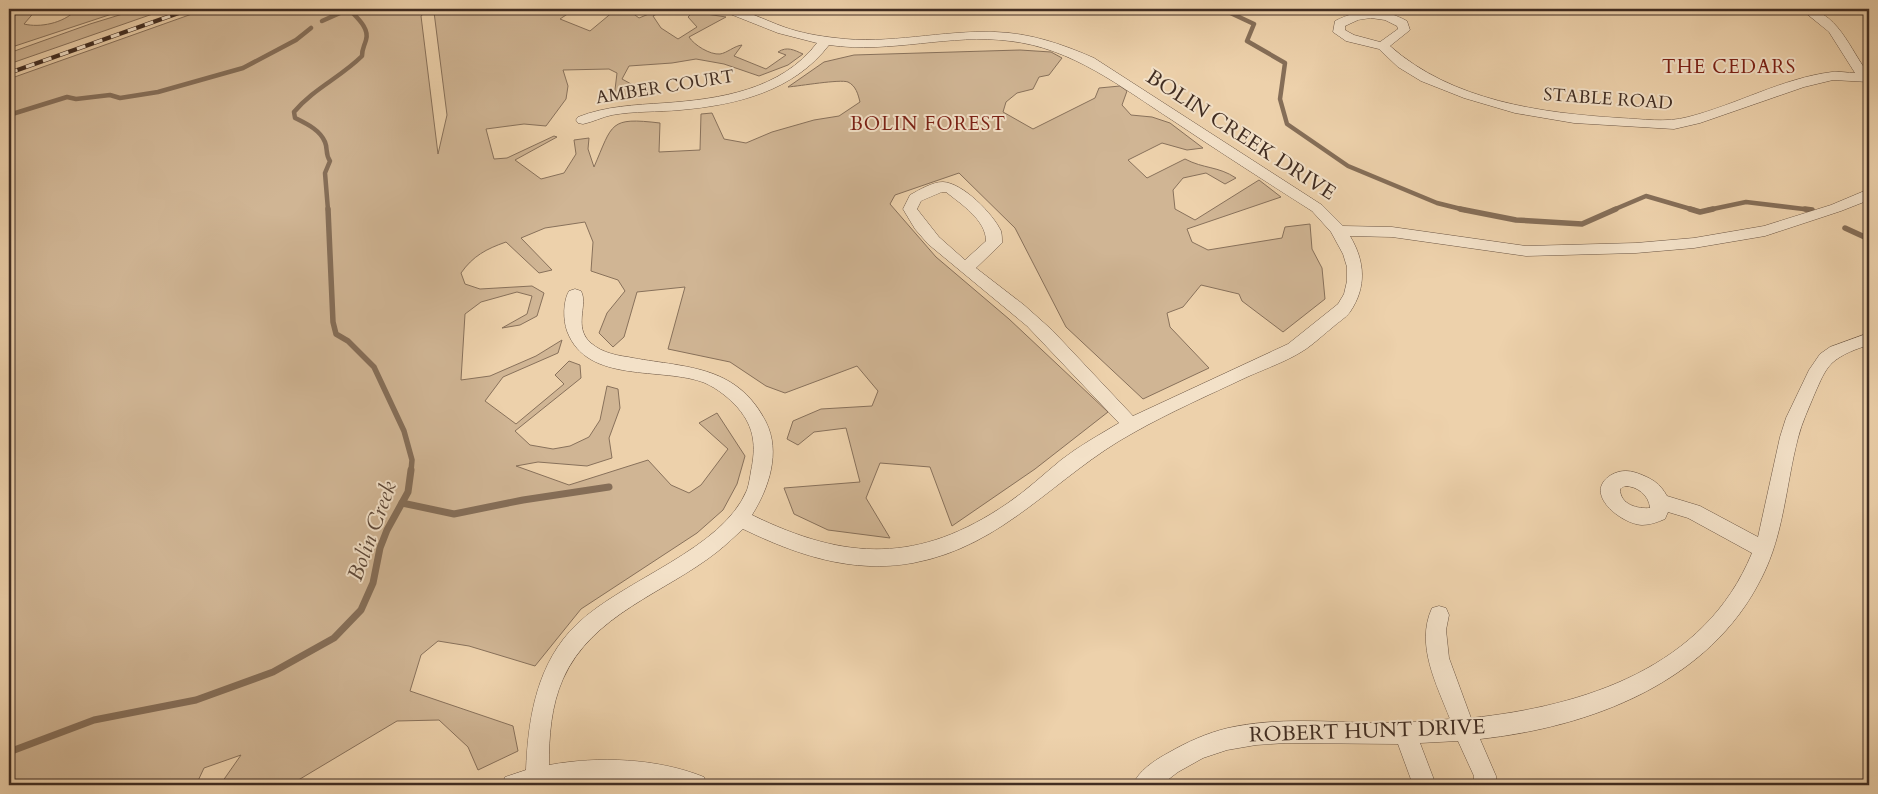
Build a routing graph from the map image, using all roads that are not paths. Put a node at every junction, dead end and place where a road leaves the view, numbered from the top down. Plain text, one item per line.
1 (729, 9) edge
2 (1806, 9) edge
3 (825, 41) junction
4 (1383, 46) junction
5 (1867, 78) edge
6 (584, 120) dead end
7 (1869, 194) edge
8 (1340, 231) junction
9 (966, 268) junction
10 (575, 295) dead end
11 (1869, 339) edge
12 (1131, 425) junction
13 (1660, 502) dead end
14 (741, 519) junction
15 (1763, 549) junction
16 (1439, 615) dead end
17 (1464, 729) junction
18 (1406, 733) junction
19 (537, 778) junction
20 (513, 785) edge
21 (696, 785) edge
22 (1144, 785) edge
23 (1426, 785) edge
24 (1485, 785) edge

1 - 3 street, BOLIN CREEK DRIVE
2 - 5 street
3 - 6 street, AMBER COURT
3 - 8 street, BOLIN CREEK DRIVE
4 - 4 street, STABLE ROAD
4 - 5 street, STABLE ROAD
7 - 8 street
8 - 12 street, BOLIN CREEK DRIVE
9 - 9 street
9 - 12 street
10 - 14 street
11 - 15 street, ROBERT HUNT DRIVE
12 - 14 street, BOLIN CREEK DRIVE
13 - 15 street
14 - 19 street
15 - 17 street, ROBERT HUNT DRIVE
16 - 17 street
17 - 18 street, ROBERT HUNT DRIVE
17 - 24 street
18 - 22 street, ROBERT HUNT DRIVE
18 - 23 street
19 - 20 street
19 - 21 street

